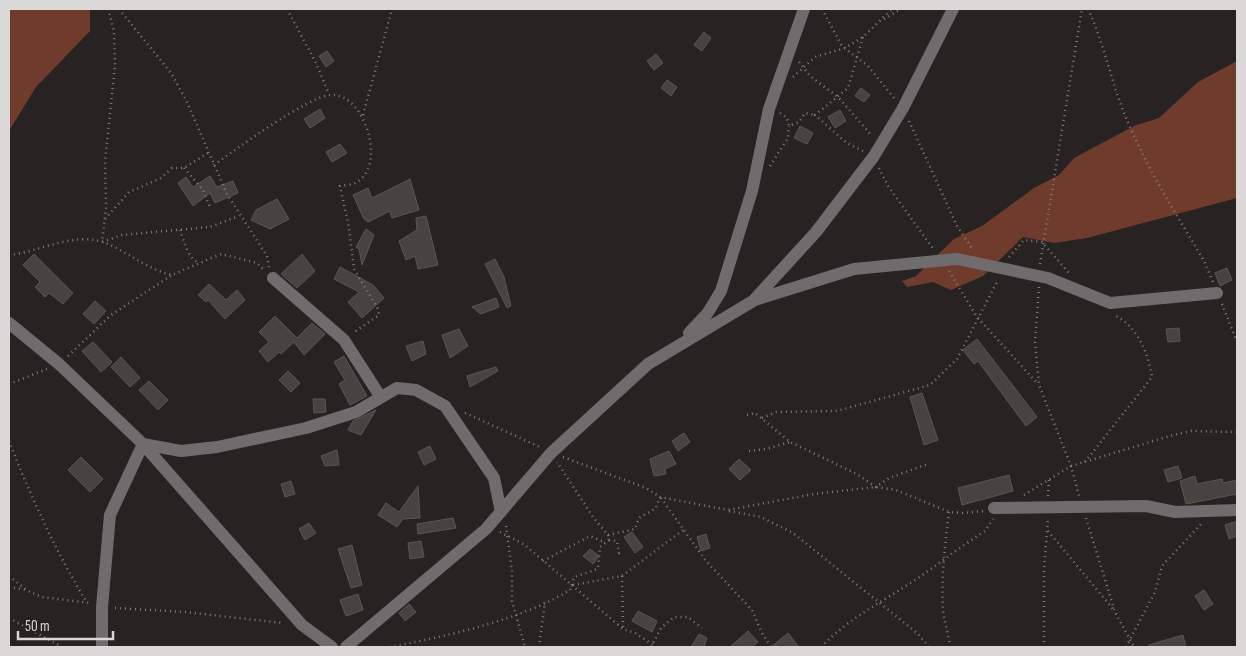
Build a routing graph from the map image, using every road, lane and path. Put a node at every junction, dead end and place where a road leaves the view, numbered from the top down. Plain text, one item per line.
1 (108, 9) edge
2 (119, 9) edge
3 (286, 9) edge
4 (392, 9) edge
5 (804, 9) edge
6 (822, 9) edge
7 (892, 9) edge
8 (901, 9) edge
9 (953, 9) edge
10 (1082, 9) edge
11 (1088, 9) edge
12 (880, 21) junction
13 (863, 38) junction
14 (845, 48) junction
15 (790, 51) junction
16 (858, 58) junction
17 (804, 68) junction
18 (778, 84) junction
19 (329, 94) junction
20 (838, 97) junction
21 (903, 108) junction
22 (769, 109) junction
23 (815, 115) junction
24 (363, 116) junction
25 (790, 126) junction
26 (208, 153) junction
27 (874, 156) junction
28 (214, 165) junction
29 (184, 168) junction
30 (766, 171) dead end
31 (210, 208) dead end
32 (239, 216) junction
33 (105, 219) junction
34 (180, 230) junction
35 (102, 242) junction
36 (1042, 242) junction
37 (975, 251) dead end
38 (9, 255) edge
39 (941, 260) junction
40 (201, 263) junction
41 (1005, 268) junction
42 (172, 275) junction
43 (273, 278) junction
44 (1039, 278) junction
45 (1217, 292) junction
46 (1086, 293) junction
47 (753, 300) junction
48 (1106, 312) dead end
49 (976, 317) junction
50 (9, 323) edge
51 (344, 340) junction
52 (683, 341) junction
53 (1237, 342) edge
54 (59, 364) junction
55 (9, 384) edge
56 (1039, 385) junction
57 (380, 396) junction
58 (445, 406) junction
59 (747, 415) dead end
60 (762, 418) junction
61 (1237, 432) edge
62 (9, 441) edge
63 (790, 442) junction
64 (143, 444) junction
65 (749, 450) dead end
66 (551, 453) junction
67 (1084, 462) junction
68 (928, 464) dead end
69 (1071, 466) junction
70 (1049, 480) junction
71 (876, 486) junction
72 (660, 497) junction
73 (1019, 498) dead end
74 (1048, 507) junction
75 (994, 508) junction
76 (1083, 508) junction
77 (728, 510) junction
78 (1237, 510) edge
79 (1213, 511) junction
80 (501, 512) junction
81 (949, 512) junction
82 (486, 529) junction
83 (683, 530) junction
84 (1048, 531) junction
85 (508, 535) junction
86 (608, 535) junction
87 (609, 540) junction
88 (604, 542) junction
89 (616, 556) dead end
90 (943, 560) junction
91 (543, 561) junction
92 (9, 576) edge
93 (622, 576) junction
94 (573, 585) junction
95 (9, 587) edge
96 (28, 590) junction
97 (878, 601) junction
98 (87, 602) junction
99 (546, 602) junction
100 (102, 607) junction
101 (1115, 612) junction
102 (517, 614) junction
103 (9, 618) edge
104 (302, 625) junction
105 (702, 628) dead end
106 (623, 629) junction
107 (1129, 640) junction
108 (651, 646) edge
109 (62, 647) edge
110 (102, 647) edge
111 (332, 647) edge
112 (346, 647) edge
113 (390, 647) edge
114 (525, 647) edge
115 (539, 647) edge
116 (656, 647) edge
117 (771, 647) edge
118 (821, 647) edge
119 (930, 647) edge
120 (950, 647) edge
121 (1044, 647) edge
122 (1126, 647) edge
123 (1134, 647) edge

1 - 33 path
2 - 26 path
3 - 19 path
4 - 24 path
5 - 15 street
6 - 14 path
7 - 12 path
8 - 12 path
9 - 21 street
10 - 36 path
11 - 45 path
12 - 13 path
13 - 14 path
13 - 16 path
14 - 16 path
14 - 17 path
15 - 17 path
15 - 18 street
16 - 20 path
16 - 21 path
17 - 18 path
17 - 20 path
18 - 22 street
19 - 24 path
19 - 28 path
20 - 23 path
20 - 27 path
21 - 27 street
21 - 37 path
22 - 25 path
22 - 52 street
23 - 25 path
23 - 27 path
24 - 51 path
25 - 30 path
26 - 28 path
26 - 29 path
27 - 39 path
27 - 47 street
28 - 32 path
29 - 31 path
29 - 33 path
32 - 34 path
32 - 43 path
33 - 35 path
34 - 35 path
34 - 40 path
35 - 38 path
35 - 42 path
36 - 41 path
36 - 44 path
36 - 46 path
39 - 41 street
39 - 47 street
39 - 49 path
40 - 42 path
40 - 43 path
41 - 44 street
41 - 49 path
42 - 54 path
43 - 51 street
44 - 46 street
44 - 56 path
45 - 46 street
45 - 53 path
47 - 52 street
48 - 67 path
49 - 56 path
49 - 60 path
50 - 54 street
51 - 57 street
52 - 66 street
54 - 55 path
54 - 64 street
56 - 69 path
57 - 58 street
57 - 64 street
58 - 66 path
58 - 80 street
59 - 60 path
60 - 63 path
61 - 67 path
62 - 98 path
63 - 65 path
63 - 71 path
64 - 100 street
64 - 104 street
66 - 72 path
66 - 80 street
66 - 86 path
67 - 69 path
68 - 71 path
69 - 70 path
69 - 76 path
70 - 73 path
70 - 74 path
71 - 77 path
71 - 81 path
72 - 77 path
72 - 83 path
72 - 86 path
74 - 75 street
74 - 76 street
74 - 84 path
75 - 81 path
75 - 90 path
76 - 79 street
76 - 101 path
77 - 97 path
78 - 79 street
79 - 107 path
80 - 82 street
80 - 85 path
81 - 90 path
82 - 85 path
82 - 112 street
83 - 93 path
83 - 117 path
84 - 101 path
84 - 121 path
85 - 91 path
85 - 102 path
86 - 87 path
87 - 88 path
87 - 89 path
88 - 91 path
88 - 94 path
90 - 97 path
90 - 120 path
91 - 94 path
92 - 96 path
93 - 94 path
93 - 106 path
94 - 99 path
94 - 106 path
95 - 96 path
96 - 98 path
97 - 118 path
97 - 119 path
98 - 100 path
99 - 102 path
99 - 115 path
100 - 104 path
100 - 110 street
101 - 107 path
102 - 113 path
102 - 114 path
103 - 109 path
104 - 111 street
105 - 108 path
106 - 108 path
107 - 122 path
107 - 123 path
108 - 116 path

